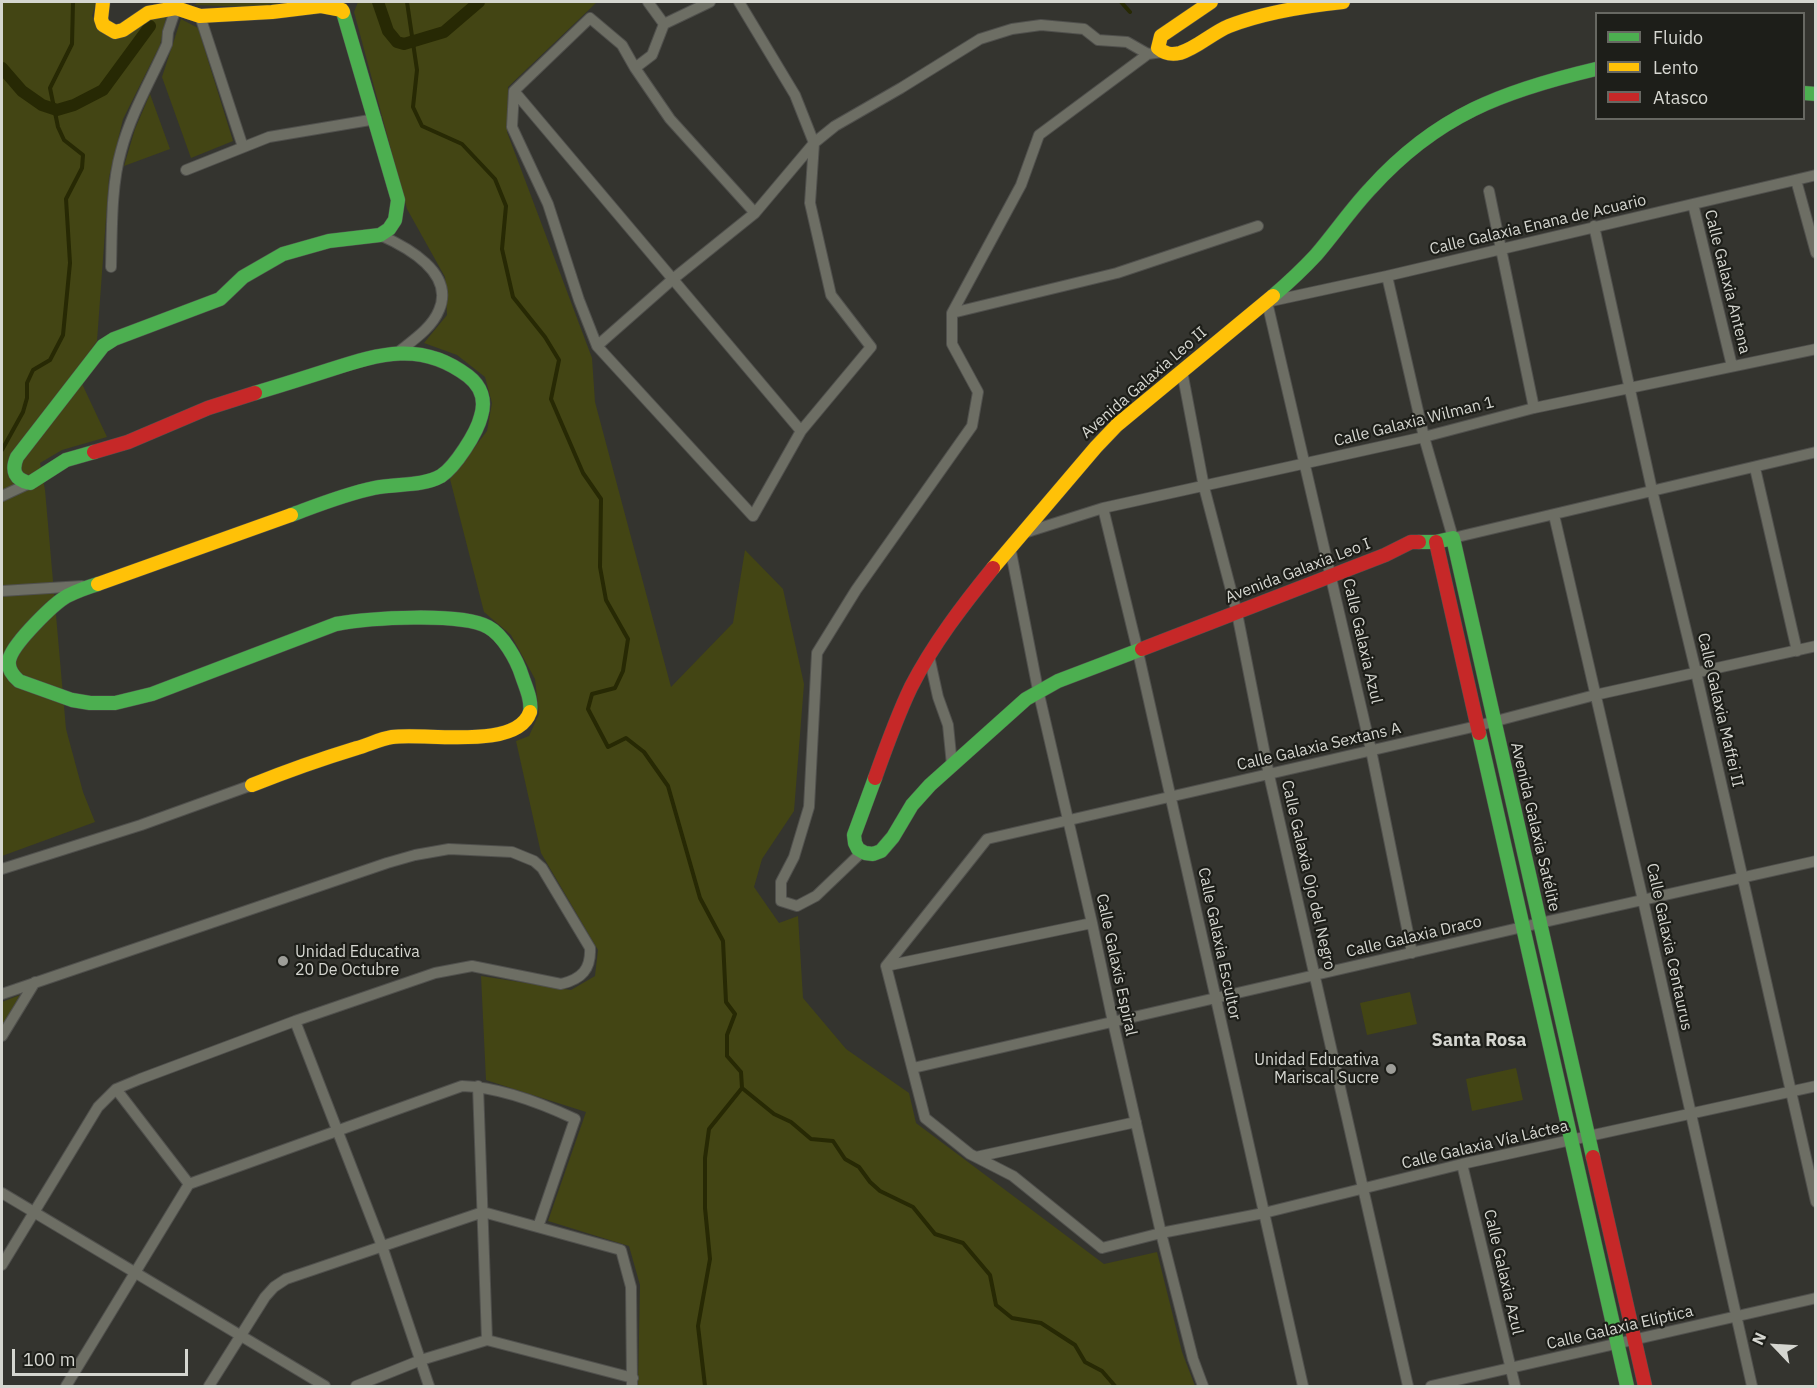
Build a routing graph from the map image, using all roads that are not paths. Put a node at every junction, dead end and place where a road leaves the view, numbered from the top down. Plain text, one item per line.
1 (103, 2) edge
2 (648, 2) edge
3 (710, 2) edge
4 (739, 2) edge
5 (1211, 2) edge
6 (1343, 2) edge
7 (146, 8) edge
8 (176, 8) junction
9 (200, 16) junction
10 (664, 24) junction
11 (1155, 53) junction
12 (635, 68) junction
13 (1595, 69) edge
14 (514, 91) junction
15 (376, 119) junction
16 (814, 144) junction
17 (243, 147) junction
18 (186, 170) dead end
19 (1815, 175) edge
20 (1796, 180) junction
21 (1489, 191) dead end
22 (1693, 204) junction
23 (755, 213) junction
24 (1258, 226) dead end
25 (1594, 226) junction
26 (380, 235) junction
27 (1501, 248) junction
28 (1815, 253) edge
29 (111, 267) dead end
30 (1387, 276) junction
31 (673, 279) junction
32 (1267, 302) junction
33 (952, 314) junction
34 (597, 346) junction
35 (1815, 349) edge
36 (397, 352) junction
37 (1732, 366) junction
38 (1182, 370) junction
39 (1629, 388) junction
40 (1534, 408) junction
41 (801, 431) junction
42 (1424, 437) junction
43 (1815, 453) edge
44 (1303, 465) junction
45 (1755, 468) junction
46 (30, 483) junction
47 (1204, 487) junction
48 (1652, 490) junction
49 (2, 496) edge
50 (1103, 508) junction
51 (1554, 515) junction
52 (1023, 533) junction
53 (1453, 538) junction
54 (1436, 542) junction
55 (1011, 547) junction
56 (1332, 576) junction
57 (91, 586) junction
58 (2, 591) edge
59 (1237, 613) junction
60 (1815, 646) edge
61 (1797, 651) junction
62 (1138, 652) junction
63 (929, 656) junction
64 (1696, 672) junction
65 (1038, 690) junction
66 (1595, 695) junction
67 (1494, 721) junction
68 (1477, 726) junction
69 (1371, 750) junction
70 (952, 765) junction
71 (1269, 775) junction
72 (252, 785) joint
73 (1171, 797) junction
74 (1068, 820) junction
75 (862, 852) junction
76 (1815, 861) edge
77 (2, 869) edge
78 (1743, 876) junction
79 (1643, 900) junction
80 (1092, 922) junction
81 (1540, 923) junction
82 (1523, 927) junction
83 (1412, 953) junction
84 (886, 966) junction
85 (1316, 975) junction
86 (34, 982) junction
87 (2, 994) edge
88 (1215, 998) junction
89 (295, 1021) junction
90 (1113, 1023) junction
91 (2, 1036) edge
92 (913, 1068) junction
93 (478, 1086) junction
94 (1815, 1086) edge
95 (116, 1089) junction
96 (1790, 1091) junction
97 (1690, 1113) junction
98 (1136, 1122) junction
99 (338, 1132) junction
100 (1588, 1136) junction
101 (1571, 1140) junction
102 (976, 1157) junction
103 (1462, 1164) junction
104 (189, 1184) junction
105 (1363, 1189) junction
106 (2, 1193) edge
107 (1815, 1202) edge
108 (34, 1212) junction
109 (483, 1212) junction
110 (1264, 1213) junction
111 (538, 1227) junction
112 (1161, 1233) junction
113 (382, 1246) junction
114 (2, 1265) edge
115 (137, 1272) junction
116 (1815, 1298) edge
117 (1736, 1317) junction
118 (241, 1336) junction
119 (487, 1340) junction
120 (1634, 1340) junction
121 (1618, 1343) junction
122 (421, 1360) junction
123 (1510, 1368) junction
124 (633, 1382) edge
125 (66, 1386) edge
126 (209, 1386) edge
127 (325, 1386) edge
128 (356, 1386) edge
129 (429, 1386) edge
130 (1203, 1386) edge
131 (1303, 1386) edge
132 (1408, 1386) edge
133 (1431, 1386) edge
134 (1515, 1386) edge
135 (1627, 1386) edge
136 (1645, 1386) edge
137 (1752, 1386) edge

1 - 7 street
2 - 10 street
3 - 10 street
4 - 16 street
5 - 11 street
6 - 11 street
7 - 8 street
8 - 9 street
8 - 29 street
9 - 15 street
9 - 17 street
10 - 12 street
11 - 16 street
11 - 33 street
12 - 14 street
12 - 23 street
13 - 32 street, Avenida Galaxia Leo II
14 - 31 street
14 - 34 street
15 - 17 street
15 - 26 street
16 - 23 street
16 - 41 street
17 - 18 street
19 - 20 street, Calle Galaxia Enana de Acuario
20 - 22 street, Calle Galaxia Enana de Acuario
20 - 28 street
21 - 27 street
22 - 25 street, Calle Galaxia Enana de Acuario
22 - 37 street, Calle Galaxia Antena
23 - 31 street
24 - 33 street
25 - 27 street, Calle Galaxia Enana de Acuario
25 - 39 street, Calle Galaxia Maffei II
26 - 36 street
26 - 46 street
27 - 30 street, Calle Galaxia Enana de Acuario
27 - 40 street
30 - 32 street, Calle Galaxia Enana de Acuario
30 - 42 street, Avenida Galaxia Satélite
31 - 34 street
31 - 41 street
32 - 38 street, Avenida Galaxia Leo II
32 - 44 street, Calle Galaxia Azul
33 - 75 street
34 - 41 street
35 - 37 street, Calle Galaxia Wilman 1
36 - 46 street
36 - 57 street
37 - 39 street, Calle Galaxia Wilman 1
38 - 47 street, Calle Galaxia Ojo del Negro
38 - 52 street, Avenida Galaxia Leo II
39 - 40 street, Calle Galaxia Wilman 1
39 - 48 street, Calle Galaxia Maffei II
40 - 42 street, Calle Galaxia Wilman 1
42 - 44 street, Calle Galaxia Wilman 1
42 - 53 street, Avenida Galaxia Satélite
43 - 45 street, Avenida Galaxia Leo I
44 - 47 street, Calle Galaxia Wilman 1
44 - 56 street, Calle Galaxia Azul
45 - 48 street, Avenida Galaxia Leo I
45 - 61 street
46 - 49 street
47 - 50 street, Calle Galaxia Wilman 1
47 - 59 street, Calle Galaxia Ojo del Negro
48 - 51 street, Avenida Galaxia Leo I
48 - 64 street, Calle Galaxia Maffei II
50 - 52 street, Calle Galaxia Wilman 1
50 - 62 street, Calle Galaxia Escultor
51 - 53 street, Avenida Galaxia Leo I
51 - 66 street, Calle Galaxia Centaurus
52 - 55 street, Avenida Galaxia Leo II
53 - 54 street, Avenida Galaxia Leo I
53 - 67 street, Avenida Galaxia Satélite
54 - 56 street, Avenida Galaxia Leo I
54 - 68 street, Avenida Galaxia Satélite
55 - 63 street, Avenida Galaxia Leo II
55 - 65 street, Calle Galaxis Espiral
56 - 59 street, Avenida Galaxia Leo I
56 - 69 street, Calle Galaxia Azul
57 - 58 street
57 - 72 street
59 - 62 street, Avenida Galaxia Leo I
59 - 71 street, Calle Galaxia Ojo del Negro
60 - 61 street, Calle Galaxia Sextans A
61 - 64 street, Calle Galaxia Sextans A
62 - 65 street, Avenida Galaxia Leo I
62 - 73 street, Calle Galaxia Escultor
63 - 70 street
63 - 75 street, Avenida Galaxia Leo II
64 - 66 street, Calle Galaxia Sextans A
64 - 78 street, Calle Galaxia Maffei II
65 - 70 street, Avenida Galaxia Leo I
65 - 74 street, Calle Galaxis Espiral
66 - 67 street, Calle Galaxia Sextans A
66 - 79 street, Calle Galaxia Centaurus
67 - 68 street, Calle Galaxia Sextans A
67 - 81 street, Avenida Galaxia Satélite
68 - 69 street, Calle Galaxia Sextans A
68 - 82 street, Avenida Galaxia Satélite
69 - 71 street, Calle Galaxia Sextans A
69 - 83 street, Calle Galaxia Azul
70 - 75 street, Avenida Galaxia Leo I
71 - 73 street, Calle Galaxia Sextans A
71 - 85 street, Calle Galaxia Ojo del Negro
72 - 77 street
73 - 74 street, Calle Galaxia Sextans A
73 - 88 street, Calle Galaxia Escultor
74 - 80 street, Calle Galaxis Espiral
74 - 84 street, Calle Galaxia Sextans A
76 - 78 street, Calle Galaxia Draco
78 - 79 street, Calle Galaxia Draco
78 - 96 street, Calle Galaxia Maffei II
79 - 81 street, Calle Galaxia Draco
79 - 97 street, Calle Galaxia Centaurus
80 - 84 street
80 - 90 street, Calle Galaxis Espiral
81 - 82 street, Calle Galaxia Draco
81 - 100 street, Avenida Galaxia Satélite
82 - 83 street, Calle Galaxia Draco
82 - 101 street, Avenida Galaxia Satélite
83 - 85 street, Calle Galaxia Draco
84 - 92 street
85 - 88 street, Calle Galaxia Draco
85 - 105 street, Calle Galaxia Ojo del Negro
86 - 87 street
86 - 89 street
86 - 91 street
88 - 90 street, Calle Galaxia Draco
88 - 110 street, Calle Galaxia Escultor
89 - 95 street
89 - 99 street
90 - 92 street, Calle Galaxia Draco
90 - 98 street, Calle Galaxis Espiral
92 - 102 street
93 - 99 street
93 - 109 street
93 - 111 street
94 - 96 street, Calle Galaxia Vía Láctea
95 - 104 street
95 - 108 street
96 - 97 street, Calle Galaxia Vía Láctea
96 - 107 street, Calle Galaxia Maffei II
97 - 100 street, Calle Galaxia Vía Láctea
97 - 117 street, Calle Galaxia Centaurus
98 - 102 street
98 - 112 street, Calle Galaxis Espiral
99 - 104 street
99 - 113 street
100 - 101 street, Calle Galaxia Vía Láctea
100 - 120 street, Avenida Galaxia Satélite
101 - 103 street, Calle Galaxia Vía Láctea
101 - 121 street, Avenida Galaxia Satélite
102 - 112 street, Calle Galaxia Vía Láctea
103 - 105 street, Calle Galaxia Vía Láctea
103 - 123 street, Calle Galaxia Azul
104 - 115 street
105 - 110 street, Calle Galaxia Vía Láctea
105 - 132 street, Calle Galaxia Ojo del Negro
106 - 108 street
108 - 114 street
108 - 115 street
109 - 111 street
109 - 113 street
109 - 119 street
110 - 112 street, Calle Galaxia Vía Láctea
110 - 131 street, Calle Galaxia Escultor
111 - 124 street
112 - 130 street, Calle Galaxis Espiral
113 - 118 street
113 - 122 street
115 - 118 street
115 - 125 street
116 - 117 street, Calle Galaxia Elíptica
117 - 120 street, Calle Galaxia Elíptica
117 - 137 street, Calle Galaxia Centaurus
118 - 126 street
118 - 127 street
119 - 122 street
119 - 124 street
120 - 121 street, Calle Galaxia Elíptica
120 - 136 street, Avenida Galaxia Satélite
121 - 123 street, Calle Galaxia Elíptica
121 - 135 street, Avenida Galaxia Satélite
122 - 128 street
122 - 129 street
123 - 133 street, Calle Galaxia Elíptica
123 - 134 street, Calle Galaxia Azul

